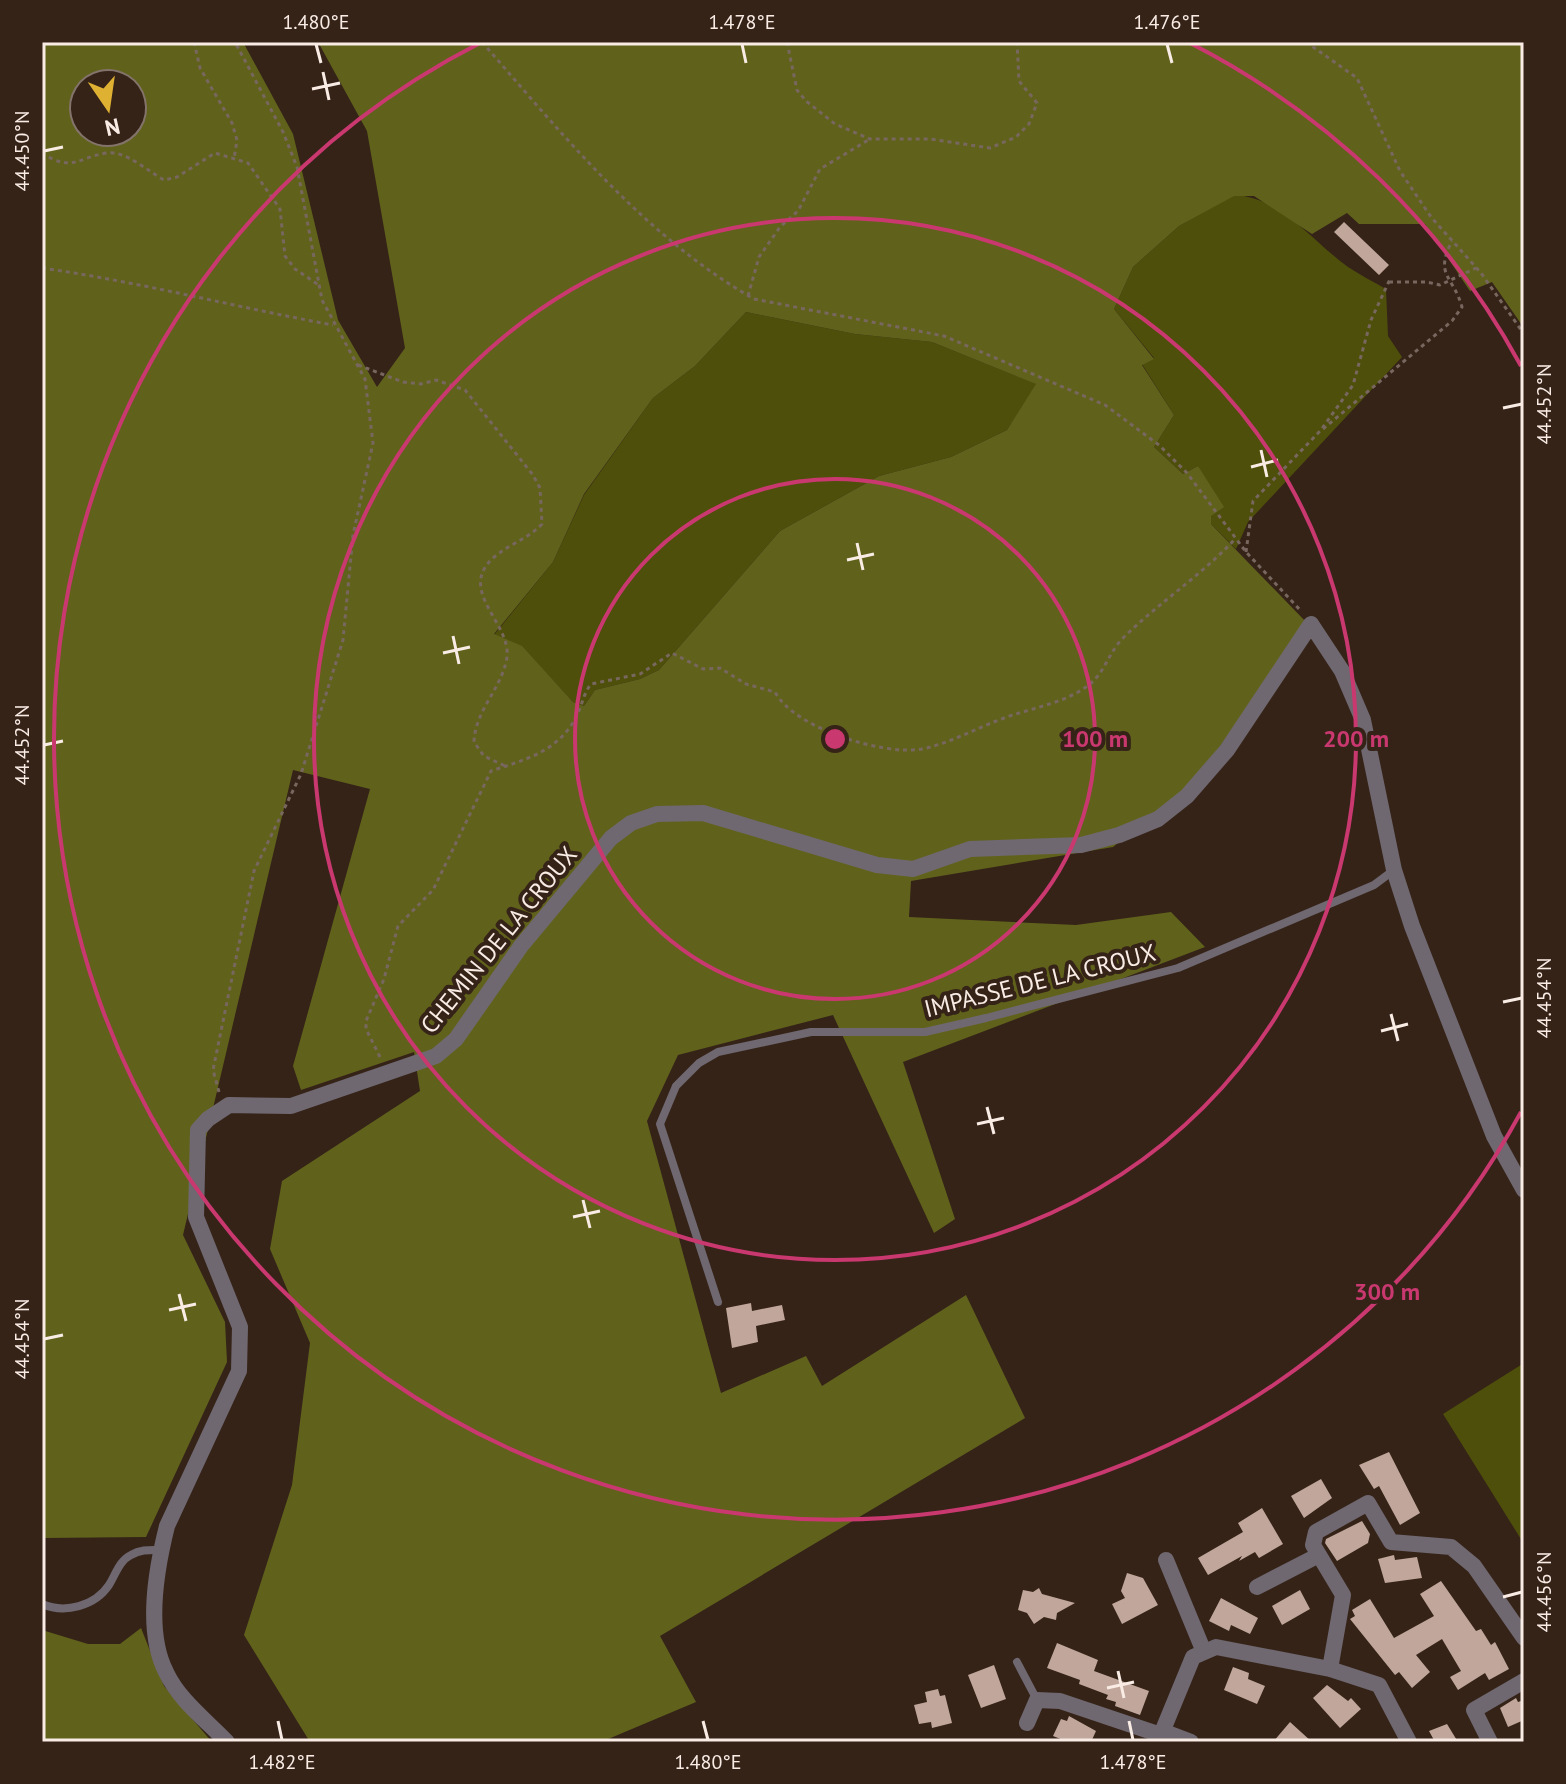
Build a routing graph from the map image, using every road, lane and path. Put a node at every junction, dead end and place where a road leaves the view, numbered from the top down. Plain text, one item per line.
1 (194, 42) edge
2 (235, 42) edge
3 (482, 42) edge
4 (787, 42) edge
5 (1017, 42) edge
6 (1306, 42) edge
7 (870, 139) junction
8 (42, 153) edge
9 (234, 159) junction
10 (1452, 241) junction
11 (42, 268) edge
12 (1476, 268) junction
13 (1449, 280) junction
14 (320, 286) junction
15 (748, 296) junction
16 (333, 325) junction
17 (1524, 334) edge
18 (356, 365) junction
19 (1321, 430) junction
20 (1236, 538) junction
21 (1246, 552) junction
22 (1311, 624) junction
23 (505, 766) junction
24 (1394, 870) junction
25 (394, 1071) junction
26 (229, 1105) junction
27 (1524, 1190) edge
28 (718, 1302) dead end
29 (161, 1550) junction
30 (1319, 1555) junction
31 (1166, 1560) dead end
32 (1257, 1587) dead end
33 (42, 1604) edge
34 (1524, 1638) edge
35 (1204, 1652) junction
36 (1017, 1662) dead end
37 (1330, 1669) junction
38 (1524, 1681) edge
39 (1037, 1700) junction
40 (1027, 1723) dead end
41 (1160, 1736) edge
42 (227, 1742) edge
43 (1191, 1742) edge
44 (1409, 1742) edge
45 (1490, 1742) edge

1 - 9 path
2 - 14 path
3 - 15 path
4 - 7 path
5 - 7 path
6 - 10 path
7 - 15 path
8 - 9 path
9 - 14 path
10 - 12 path
10 - 13 path
11 - 16 path
12 - 13 path
12 - 17 path
13 - 19 path
13 - 19 path
14 - 16 path
15 - 20 path
16 - 18 path
18 - 23 path
18 - 26 path
19 - 21 path
20 - 21 path
20 - 23 path
21 - 22 path
22 - 24 street
22 - 25 street, CHEMIN DE LA CROUX
23 - 25 path
24 - 27 street
24 - 28 lane, IMPASSE DE LA CROUX
25 - 26 street, CHEMIN DE LA CROUX
26 - 29 street
29 - 33 lane
29 - 42 street
30 - 32 street
30 - 34 street
30 - 37 street
31 - 35 street
35 - 37 street
35 - 41 street
36 - 39 lane
37 - 44 street
38 - 45 street
39 - 40 street
39 - 41 street
41 - 43 street

